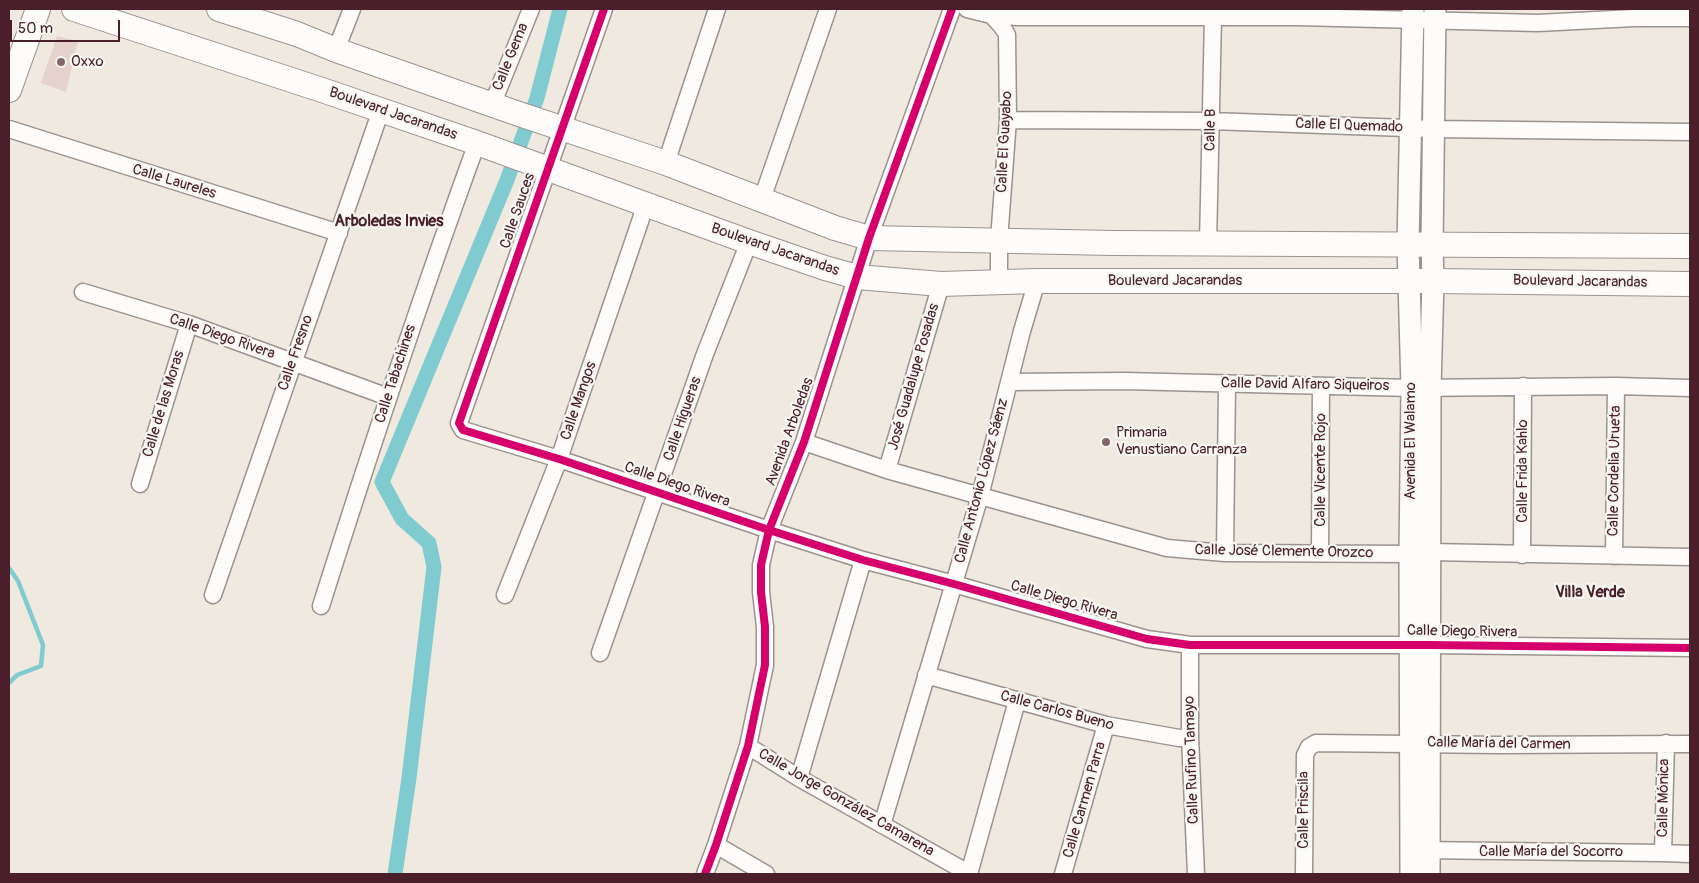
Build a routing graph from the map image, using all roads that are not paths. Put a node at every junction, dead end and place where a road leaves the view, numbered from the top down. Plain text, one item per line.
1 (38, 9) edge
2 (74, 9) edge
3 (352, 9) edge
4 (531, 9) edge
5 (604, 9) edge
6 (717, 9) edge
7 (828, 9) edge
8 (952, 9) edge
9 (967, 9) edge
10 (234, 11) edge
11 (990, 12) edge
12 (1093, 13) edge
13 (1297, 13) edge
14 (1634, 13) edge
15 (1413, 14) edge
16 (1435, 14) edge
17 (1538, 16) edge
18 (1213, 17) junction
19 (1690, 18) edge
20 (336, 50) junction
21 (9, 90) edge
22 (492, 105) junction
23 (381, 110) junction
24 (1008, 120) junction
25 (1211, 121) junction
26 (552, 125) junction
27 (1411, 128) junction
28 (9, 129) edge
29 (1434, 129) junction
30 (1690, 132) edge
31 (477, 143) junction
32 (666, 162) junction
33 (548, 169) junction
34 (762, 199) junction
35 (646, 204) junction
36 (339, 233) junction
37 (869, 238) junction
38 (999, 240) junction
39 (749, 242) junction
40 (1208, 244) junction
41 (1432, 245) junction
42 (1408, 246) junction
43 (1690, 246) edge
44 (857, 277) junction
45 (1037, 281) junction
46 (1408, 281) junction
47 (1433, 281) junction
48 (999, 283) junction
49 (941, 284) junction
50 (1690, 284) edge
51 (82, 292) dead end
52 (189, 324) junction
53 (294, 362) junction
54 (1009, 382) junction
55 (1227, 384) junction
56 (1321, 386) junction
57 (1523, 386) junction
58 (1616, 386) junction
59 (1421, 388) junction
60 (1690, 388) edge
61 (388, 397) junction
62 (459, 423) joint
63 (804, 442) junction
64 (559, 459) junction
65 (887, 470) junction
66 (140, 484) dead end
67 (657, 492) junction
68 (980, 496) junction
69 (769, 530) junction
70 (1225, 553) junction
71 (1320, 553) junction
72 (1420, 553) junction
73 (1522, 555) junction
74 (1614, 556) junction
75 (1690, 557) edge
76 (863, 560) junction
77 (954, 584) junction
78 (505, 595) dead end
79 (213, 596) dead end
80 (321, 606) dead end
81 (1190, 645) junction
82 (1420, 645) junction
83 (1690, 648) edge
84 (600, 653) dead end
85 (926, 675) junction
86 (1017, 701) junction
87 (1106, 726) junction
88 (1190, 737) junction
89 (1666, 743) junction
90 (1420, 744) junction
91 (1690, 744) edge
92 (748, 746) junction
93 (1308, 747) joint
94 (799, 778) junction
95 (882, 825) junction
96 (716, 845) junction
97 (1420, 850) junction
98 (1663, 852) junction
99 (1690, 854) edge
100 (705, 874) edge
101 (766, 874) edge
102 (970, 874) edge
103 (1063, 874) edge
104 (1196, 874) edge
105 (1304, 874) edge
106 (1411, 874) edge
107 (1429, 874) edge

1 - 21 main road
2 - 23 main road, Boulevard Jacarandas
3 - 20 street
4 - 22 street, Calle Gema
5 - 26 street, Calle Sauces
6 - 32 street
7 - 34 street
8 - 37 street, Avenida Arboledas
9 - 11 street
10 - 20 main road
11 - 12 street
11 - 24 street, Calle El Guayabo
12 - 18 street
13 - 15 street
13 - 18 street
14 - 17 street
14 - 19 street
15 - 16 street
15 - 27 street, Avenida El Walamo
16 - 17 street
16 - 29 street, Avenida El Walamo
18 - 25 street, Calle B
20 - 22 main road
22 - 26 main road
23 - 31 main road, Boulevard Jacarandas
23 - 36 street, Calle Fresno
24 - 25 street, Calle El Quemado
24 - 38 street, Calle El Guayabo
25 - 27 street, Calle El Quemado
25 - 40 street, Calle B
26 - 32 main road
26 - 33 street, Calle Sauces
27 - 29 street, Calle El Quemado
27 - 42 street, Avenida El Walamo
28 - 36 street, Calle Laureles
29 - 30 street, Calle El Quemado
29 - 41 street, Avenida El Walamo
31 - 33 main road, Boulevard Jacarandas
31 - 61 street, Calle Tabachines
32 - 34 main road
33 - 35 main road, Boulevard Jacarandas
33 - 62 street, Calle Sauces
34 - 37 main road
35 - 39 main road, Boulevard Jacarandas
35 - 64 street, Calle Mangos
36 - 53 street, Calle Fresno
37 - 38 main road
37 - 44 street, Avenida Arboledas
38 - 40 main road
38 - 48 street, Calle El Guayabo
39 - 44 main road, Boulevard Jacarandas
39 - 67 street, Calle Higueras
40 - 42 main road
41 - 42 main road
41 - 43 main road
41 - 47 street, Avenida El Walamo
42 - 46 street, Avenida El Walamo
44 - 49 main road, Boulevard Jacarandas
44 - 63 street, Avenida Arboledas
45 - 46 main road, Boulevard Jacarandas
45 - 48 main road, Boulevard Jacarandas
45 - 54 street, Calle Antonio López Sáenz
46 - 47 main road, Boulevard Jacarandas
46 - 59 street, Avenida El Walamo
47 - 50 main road, Boulevard Jacarandas
47 - 59 street, Avenida El Walamo
48 - 49 main road, Boulevard Jacarandas
49 - 65 street, José Guadalupe Posadas
51 - 52 street, Calle Diego Rivera
52 - 53 street, Calle Diego Rivera
52 - 66 street, Calle de las Moras
53 - 61 street, Calle Diego Rivera
53 - 79 street, Calle Fresno
54 - 55 street, Calle David Alfaro Siqueiros
54 - 68 street, Calle Antonio López Sáenz
55 - 56 street, Calle David Alfaro Siqueiros
55 - 70 street
56 - 59 street, Calle David Alfaro Siqueiros
56 - 71 street, Calle Vicente Rojo
57 - 58 street, Calle David Alfaro Siqueiros
57 - 59 street, Calle David Alfaro Siqueiros
57 - 73 street, Calle Frida Kahlo
58 - 60 street, Calle David Alfaro Siqueiros
58 - 74 street, Calle Cordelia Urueta
59 - 72 street, Avenida El Walamo
61 - 80 street, Calle Tabachines
62 - 64 street, Calle Diego Rivera
63 - 65 street, Calle José Clemente Orozco
63 - 69 street, Avenida Arboledas
64 - 67 street, Calle Diego Rivera
64 - 78 street, Calle Mangos
65 - 68 street, Calle José Clemente Orozco
67 - 69 street, Calle Diego Rivera
67 - 84 street, Calle Higueras
68 - 70 street, Calle José Clemente Orozco
68 - 77 street, Calle Antonio López Sáenz
69 - 76 street, Calle Diego Rivera
69 - 92 street, Avenida Arboledas
70 - 71 street, Calle José Clemente Orozco
71 - 72 street, Calle José Clemente Orozco
72 - 73 street, Calle José Clemente Orozco
72 - 82 street, Avenida El Walamo
73 - 74 street, Calle José Clemente Orozco
74 - 75 street, Calle José Clemente Orozco
76 - 77 street, Calle Diego Rivera
76 - 94 street
77 - 81 street, Calle Diego Rivera
77 - 85 street, Calle Antonio López Sáenz
81 - 82 street, Calle Diego Rivera
81 - 88 street, Calle Rufino Tamayo
82 - 83 street, Calle Diego Rivera
82 - 90 street, Avenida El Walamo
85 - 86 street, Calle Carlos Bueno
85 - 95 street, Calle Antonio López Sáenz
86 - 87 street, Calle Carlos Bueno
86 - 102 street
87 - 88 street, Calle Carlos Bueno
87 - 103 street, Calle Carmen Parra
88 - 104 street, Calle Rufino Tamayo
89 - 90 street, Calle María del Carmen
89 - 91 street, Calle María del Carmen
89 - 98 street, Calle Mónica
90 - 93 street, Calle María del Carmen
90 - 97 street, Avenida El Walamo
92 - 94 street, Calle Jorge González Camarena
92 - 96 street, Avenida Arboledas
93 - 105 street, Calle Priscila
94 - 95 street, Calle Jorge González Camarena
95 - 102 street, Calle Jorge González Camarena
96 - 100 street, Avenida Arboledas
96 - 101 street
97 - 98 street, Calle María del Socorro
97 - 106 street, Avenida El Walamo
97 - 107 street, Avenida El Walamo
98 - 99 street, Calle María del Socorro

